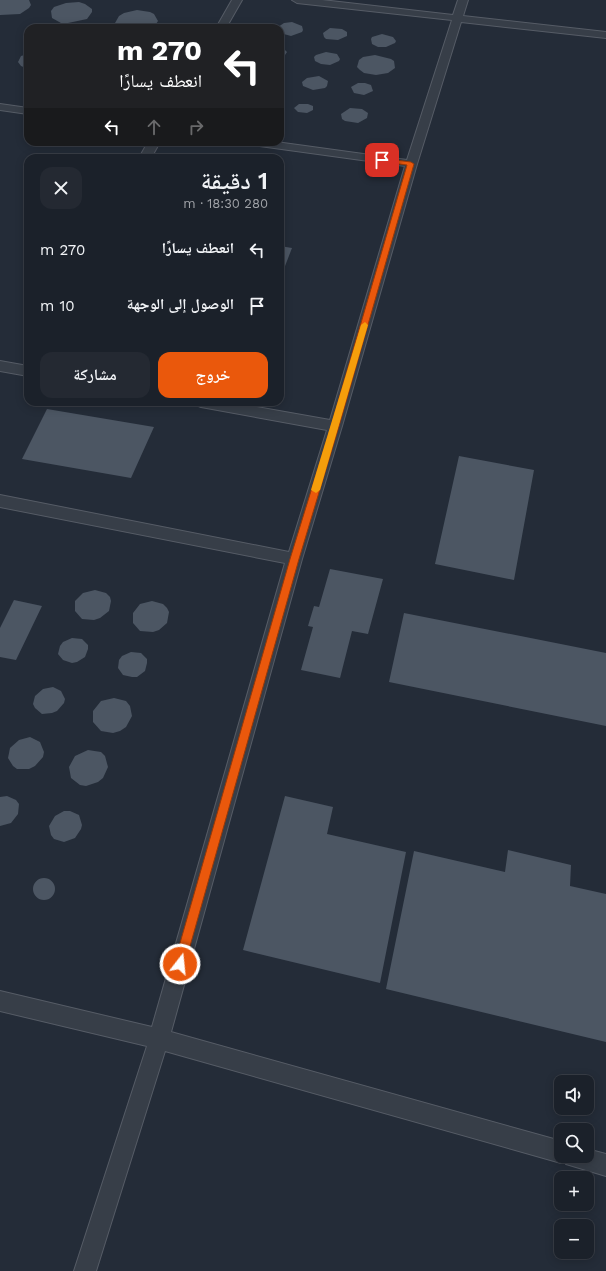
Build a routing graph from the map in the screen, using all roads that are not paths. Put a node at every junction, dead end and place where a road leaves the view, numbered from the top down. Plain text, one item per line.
1 (237, 0) edge
2 (297, 0) edge
3 (463, 0) edge
4 (456, 19) junction
5 (223, 24) edge
6 (606, 35) edge
7 (0, 107) edge
8 (24, 110) edge
9 (281, 146) edge
10 (411, 164) junction
11 (0, 366) edge
12 (24, 367) edge
13 (223, 406) edge
14 (335, 426) junction
15 (0, 501) edge
16 (294, 559) junction
17 (0, 1001) edge
18 (159, 1039) junction
19 (554, 1150) edge
20 (594, 1162) edge
21 (606, 1165) edge
22 (85, 1271) edge

1 - 5 lane
2 - 4 lane
3 - 4 lane
4 - 6 lane
4 - 10 lane
7 - 8 lane
9 - 10 lane
10 - 14 lane
11 - 12 lane
13 - 14 lane
14 - 16 lane
15 - 16 lane
16 - 18 lane
17 - 18 lane
18 - 19 lane
18 - 22 lane
20 - 21 lane

